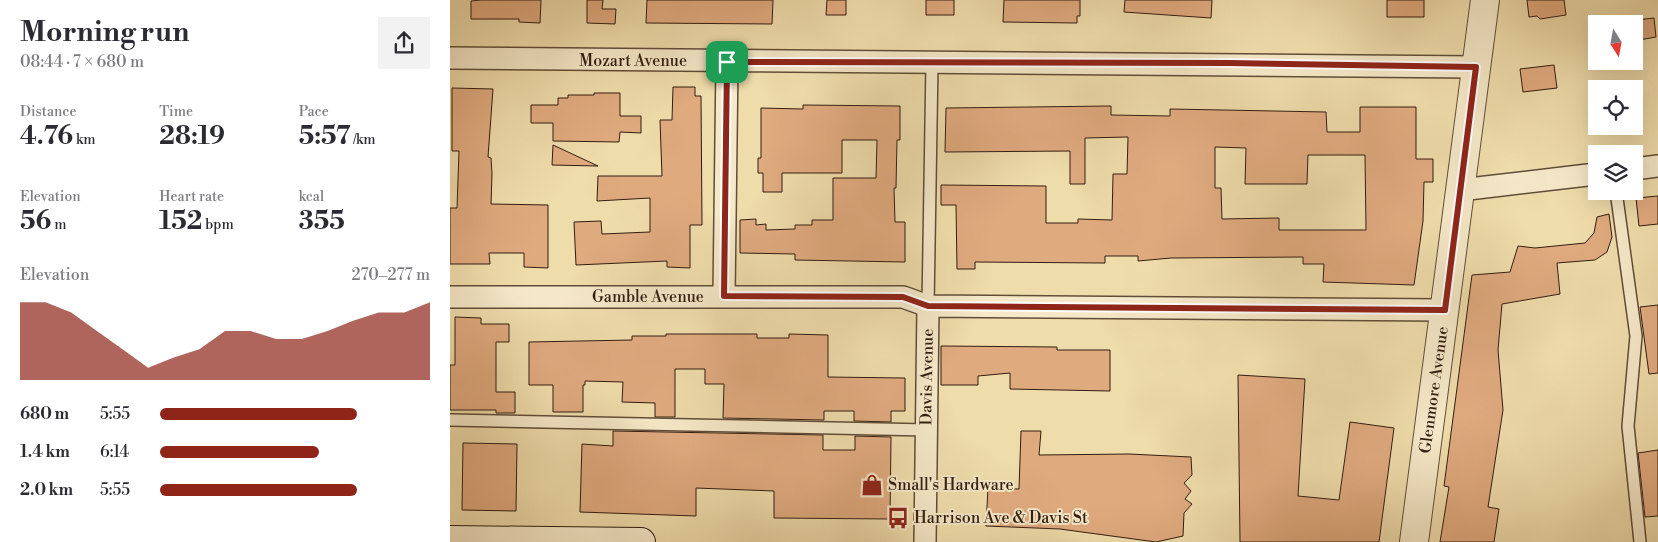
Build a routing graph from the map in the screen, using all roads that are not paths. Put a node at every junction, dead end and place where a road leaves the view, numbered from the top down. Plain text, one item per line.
1 (1486, 0) edge
2 (450, 58) edge
3 (727, 62) junction
4 (932, 62) junction
5 (1476, 67) junction
6 (1658, 166) edge
7 (1643, 168) edge
8 (1588, 175) edge
9 (1460, 190) junction
10 (1617, 200) edge
11 (724, 296) junction
12 (450, 298) edge
13 (928, 306) junction
14 (1445, 310) junction
15 (450, 420) edge
16 (927, 430) junction
17 (1640, 536) edge
18 (450, 540) edge
19 (512, 542) edge
20 (641, 542) edge
21 (925, 542) edge
22 (1414, 542) edge

1 - 5 street, Glenmore Avenue
2 - 3 street, Mozart Avenue
3 - 4 street, Mozart Avenue
3 - 11 street
4 - 5 street, Mozart Avenue
4 - 13 lane, Davis Avenue
5 - 9 street, Glenmore Avenue
6 - 7 street
8 - 9 street
9 - 14 street, Glenmore Avenue
10 - 17 lane
11 - 12 street, Gamble Avenue
11 - 13 street, Gamble Avenue
13 - 14 street, Gamble Avenue
13 - 16 street, Davis Avenue
14 - 22 street, Glenmore Avenue
15 - 16 lane
16 - 21 street, Davis Avenue
18 - 19 street
19 - 20 street

